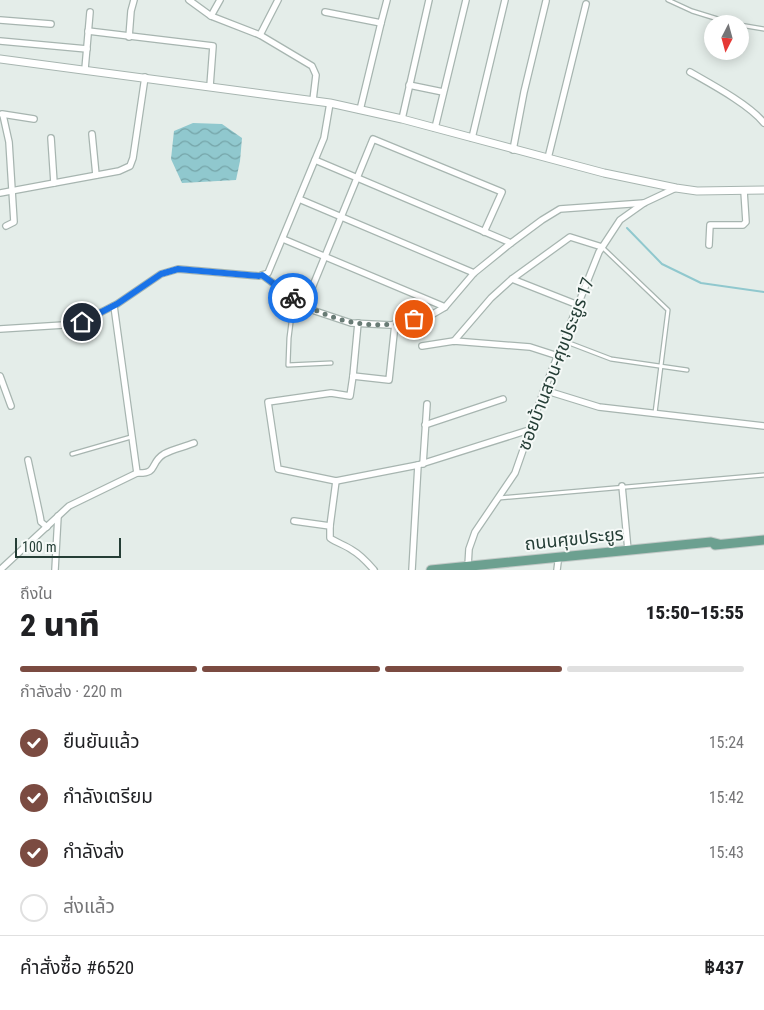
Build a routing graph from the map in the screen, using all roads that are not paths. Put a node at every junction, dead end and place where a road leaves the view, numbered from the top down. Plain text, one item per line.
1 (134, 0) edge
2 (189, 0) edge
3 (220, 0) edge
4 (278, 0) edge
5 (387, 0) edge
6 (428, 0) edge
7 (466, 0) edge
8 (505, 0) edge
9 (668, 0) edge
10 (546, 1) edge
11 (586, 4) dead end
12 (90, 12) dead end
13 (325, 12) dead end
14 (705, 15) edge
15 (211, 16) junction
16 (0, 20) edge
17 (381, 22) junction
18 (51, 24) dead end
19 (749, 27) edge
20 (764, 29) edge
21 (88, 31) junction
22 (260, 35) junction
23 (129, 37) junction
24 (0, 41) edge
25 (87, 49) junction
26 (0, 59) edge
27 (85, 69) junction
28 (690, 72) dead end
29 (145, 78) junction
30 (409, 85) junction
31 (210, 86) junction
32 (443, 92) junction
33 (312, 100) junction
34 (330, 103) junction
35 (360, 110) junction
36 (2, 114) edge
37 (34, 119) dead end
38 (402, 119) junction
39 (764, 123) edge
40 (435, 128) junction
41 (92, 134) dead end
42 (51, 138) dead end
43 (472, 138) junction
44 (513, 150) junction
45 (548, 158) junction
46 (315, 160) junction
47 (96, 175) junction
48 (357, 178) junction
49 (54, 183) junction
50 (676, 188) junction
51 (764, 190) edge
52 (12, 191) junction
53 (744, 191) junction
54 (0, 193) edge
55 (299, 199) junction
56 (644, 203) junction
57 (341, 217) junction
58 (6, 226) dead end
59 (484, 232) junction
60 (282, 239) junction
61 (511, 243) junction
62 (709, 245) dead end
63 (602, 247) junction
64 (324, 257) junction
65 (474, 273) junction
66 (262, 275) junction
67 (512, 279) junction
68 (294, 298) junction
69 (304, 305) junction
70 (578, 305) junction
71 (114, 306) junction
72 (445, 307) junction
73 (358, 323) junction
74 (394, 324) junction
75 (0, 329) edge
76 (454, 341) junction
77 (564, 341) junction
78 (422, 346) dead end
79 (558, 356) junction
80 (331, 363) dead end
81 (661, 367) junction
82 (687, 370) dead end
83 (353, 376) junction
84 (1, 379) edge
85 (544, 390) junction
86 (503, 400) dead end
87 (427, 404) dead end
88 (11, 406) dead end
89 (655, 414) junction
90 (425, 425) junction
91 (764, 426) edge
92 (532, 429) junction
93 (131, 437) junction
94 (194, 444) dead end
95 (72, 454) dead end
96 (28, 460) dead end
97 (420, 465) junction
98 (137, 474) junction
99 (764, 475) edge
100 (336, 480) junction
101 (622, 486) junction
102 (499, 498) junction
103 (58, 516) junction
104 (294, 521) dead end
105 (330, 526) junction
106 (47, 527) junction
107 (764, 540) edge
108 (719, 544) junction
109 (628, 550) junction
110 (468, 566) junction
111 (557, 566) edge
112 (0, 570) edge
113 (55, 570) edge
114 (374, 570) edge
115 (412, 570) edge
116 (432, 570) edge
117 (489, 570) edge

1 - 23 street
2 - 15 street
3 - 15 street
4 - 22 street
5 - 17 street
6 - 30 street
7 - 32 street
8 - 43 street
9 - 14 lane
10 - 44 street
11 - 45 street
12 - 21 street
13 - 17 street
15 - 22 street
16 - 18 street
17 - 35 street
19 - 20 lane
21 - 23 street
21 - 25 street
22 - 33 street
23 - 31 street
24 - 25 street
25 - 27 street
26 - 27 street
27 - 29 street
28 - 39 street
29 - 31 street
29 - 47 street
30 - 32 street
30 - 38 street
31 - 33 street
32 - 40 street
33 - 34 street
34 - 35 street
34 - 46 street
35 - 38 street
36 - 37 street
36 - 52 street
38 - 40 street
40 - 43 street
41 - 47 street
42 - 49 street
43 - 44 street
44 - 45 street
45 - 50 street
46 - 48 street
46 - 55 street
47 - 49 street
48 - 57 street
48 - 59 street
48 - 59 street
49 - 52 street
50 - 53 street
50 - 56 street, ซอยบ้านสวน-ศุขประยูร 17
51 - 53 street
52 - 54 street
52 - 58 street
53 - 62 street
55 - 57 street
55 - 60 street
56 - 61 street
56 - 63 street, ซอยบ้านสวน-ศุขประยูร 17
57 - 64 street
57 - 65 street
59 - 61 street
60 - 64 street
60 - 66 street
61 - 65 street
63 - 67 street
63 - 70 street, ซอยบ้านสวน-ศุขประยูร 17
63 - 81 lane
64 - 69 street
64 - 72 street
65 - 72 street
66 - 68 street
66 - 71 street
67 - 70 street
67 - 76 street
68 - 69 street
68 - 80 lane
69 - 73 street
70 - 77 street, ซอยบ้านสวน-ศุขประยูร 17
71 - 75 street
71 - 93 street
72 - 74 street
73 - 74 street
73 - 83 street
74 - 83 street
76 - 78 street
76 - 79 street
77 - 79 street, ซอยบ้านสวน-ศุขประยูร 17
77 - 81 lane
79 - 85 street, ซอยบ้านสวน-ศุขประยูร 17
81 - 82 lane
81 - 89 lane
83 - 100 street
84 - 88 street
85 - 89 street
85 - 92 street, ซอยบ้านสวน-ศุขประยูร 17
86 - 90 street
87 - 90 street
89 - 91 street
90 - 97 street
92 - 97 street
92 - 102 street, ซอยบ้านสวน-ศุขประยูร 17
93 - 95 lane
93 - 98 street
94 - 98 street
96 - 106 street
97 - 100 street
97 - 115 street
98 - 103 street
99 - 101 lane
100 - 105 street
101 - 102 lane
101 - 109 street
102 - 110 street, ซอยบ้านสวน-ศุขประยูร 17
103 - 106 street
103 - 113 street
104 - 105 street
105 - 114 street
106 - 112 street
107 - 108 main road, ถนนศุขประยูร
108 - 109 main road, ถนนศุขประยูร
108 - 111 main road, ถนนศุขประยูร
109 - 110 main road, ถนนศุขประยูร
110 - 116 main road, ถนนศุขประยูร
111 - 117 main road, ถนนศุขประยูร

